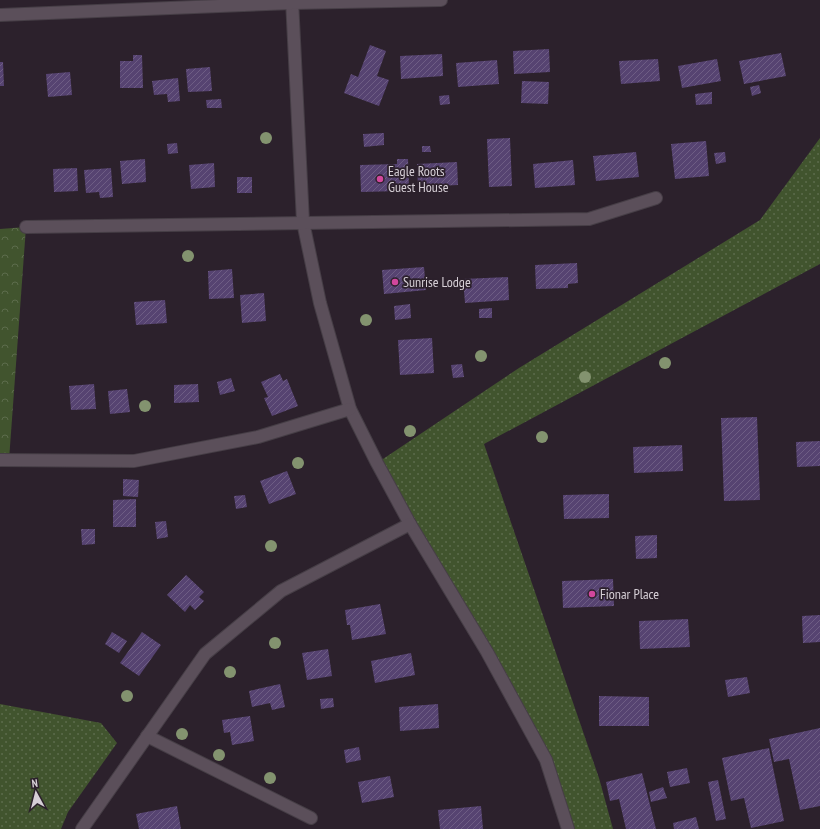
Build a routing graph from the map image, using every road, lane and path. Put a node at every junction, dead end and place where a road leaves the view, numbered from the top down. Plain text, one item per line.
1 (441, 0) edge
2 (292, 2) edge
3 (0, 15) edge
4 (656, 198) dead end
5 (303, 222) junction
6 (26, 227) dead end
7 (350, 409) junction
8 (0, 460) edge
9 (410, 524) junction
10 (147, 736) junction
11 (311, 818) dead end
12 (82, 829) edge
13 (568, 829) edge

1 - 2 street
2 - 3 street
2 - 5 street
4 - 5 street
5 - 6 street
5 - 7 street
7 - 8 street
7 - 9 street
9 - 10 street
9 - 13 street
10 - 11 street
10 - 12 street

